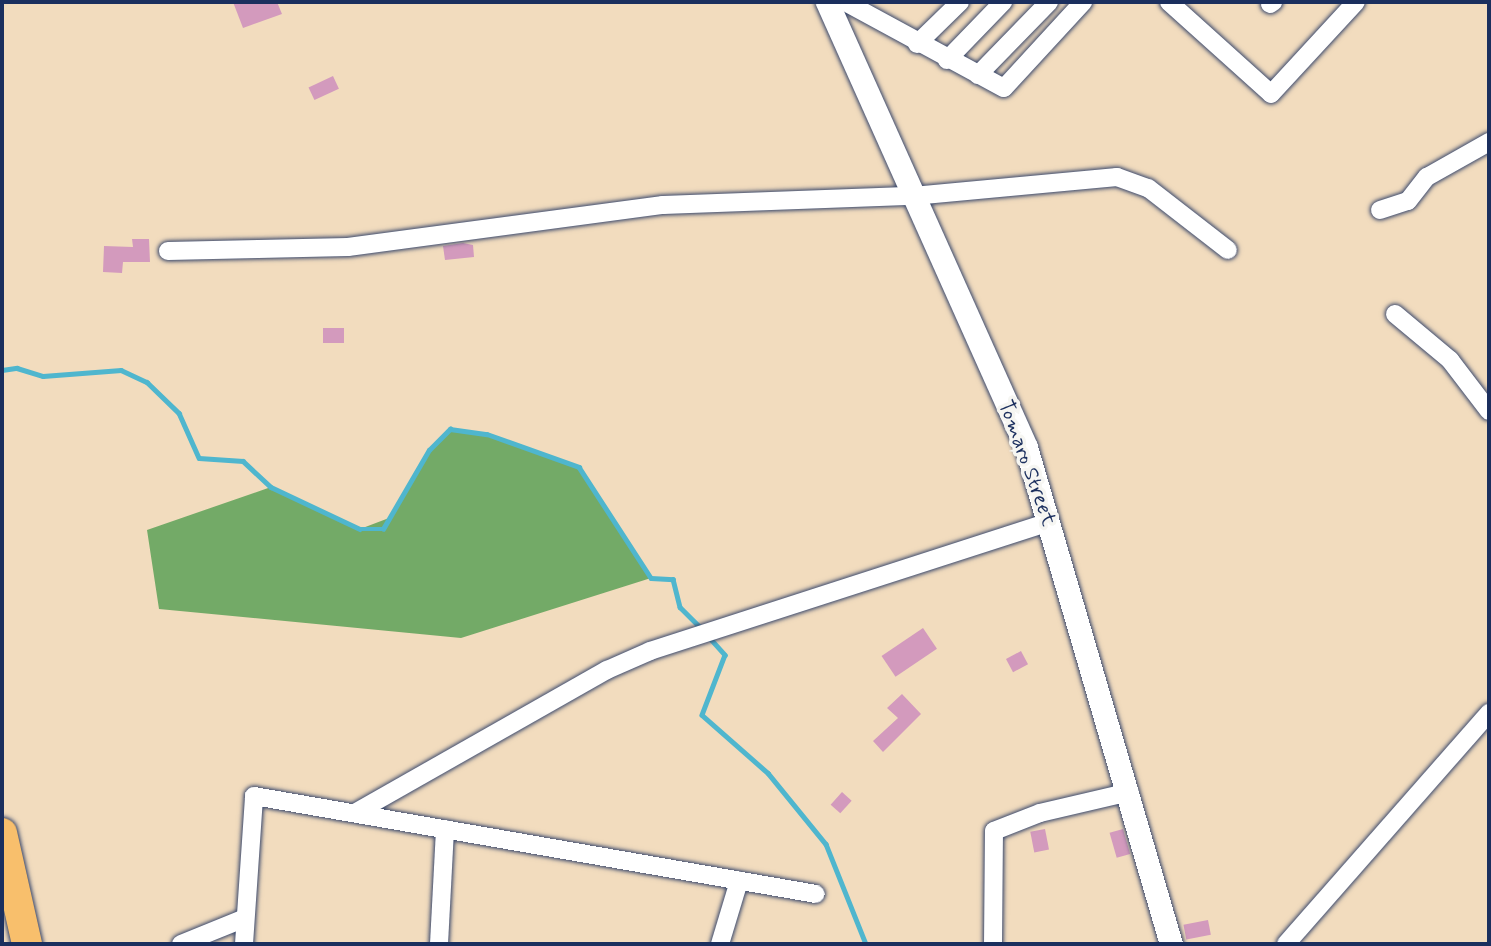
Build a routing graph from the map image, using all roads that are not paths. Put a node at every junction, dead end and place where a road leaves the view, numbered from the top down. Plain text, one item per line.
1 (960, 2) edge
2 (1003, 2) edge
3 (1049, 2) edge
4 (1083, 2) edge
5 (1170, 2) edge
6 (1356, 2) edge
7 (841, 4) edge
8 (917, 44) junction
9 (947, 60) junction
10 (978, 75) junction
11 (1489, 142) edge
12 (913, 196) junction
13 (1380, 209) dead end
14 (1228, 250) dead end
15 (168, 251) dead end
16 (1395, 314) dead end
17 (1489, 411) edge
18 (1050, 522) junction
19 (1489, 713) edge
20 (1129, 792) junction
21 (355, 813) junction
22 (445, 829) junction
23 (2, 833) edge
24 (738, 881) junction
25 (2, 888) edge
26 (816, 894) dead end
27 (245, 918) junction
28 (14, 944) edge
29 (27, 944) edge
30 (181, 944) edge
31 (244, 944) edge
32 (439, 944) edge
33 (720, 944) edge
34 (993, 944) edge
35 (1171, 944) edge
36 (1286, 944) edge

1 - 8 street
2 - 9 street
3 - 10 street
4 - 10 street
5 - 6 street
7 - 8 street
7 - 12 street, Tomaro Street
8 - 9 street
9 - 10 street
11 - 13 street
12 - 14 street
12 - 15 street
12 - 18 street, Tomaro Street
16 - 17 street
18 - 20 street, Tomaro Street
18 - 21 street
19 - 36 street
20 - 34 street
20 - 35 street, Tomaro Street
21 - 22 street
21 - 27 street
22 - 24 street
22 - 32 street
23 - 29 highway
24 - 26 street
24 - 33 street
25 - 28 highway
27 - 30 street
27 - 31 street

